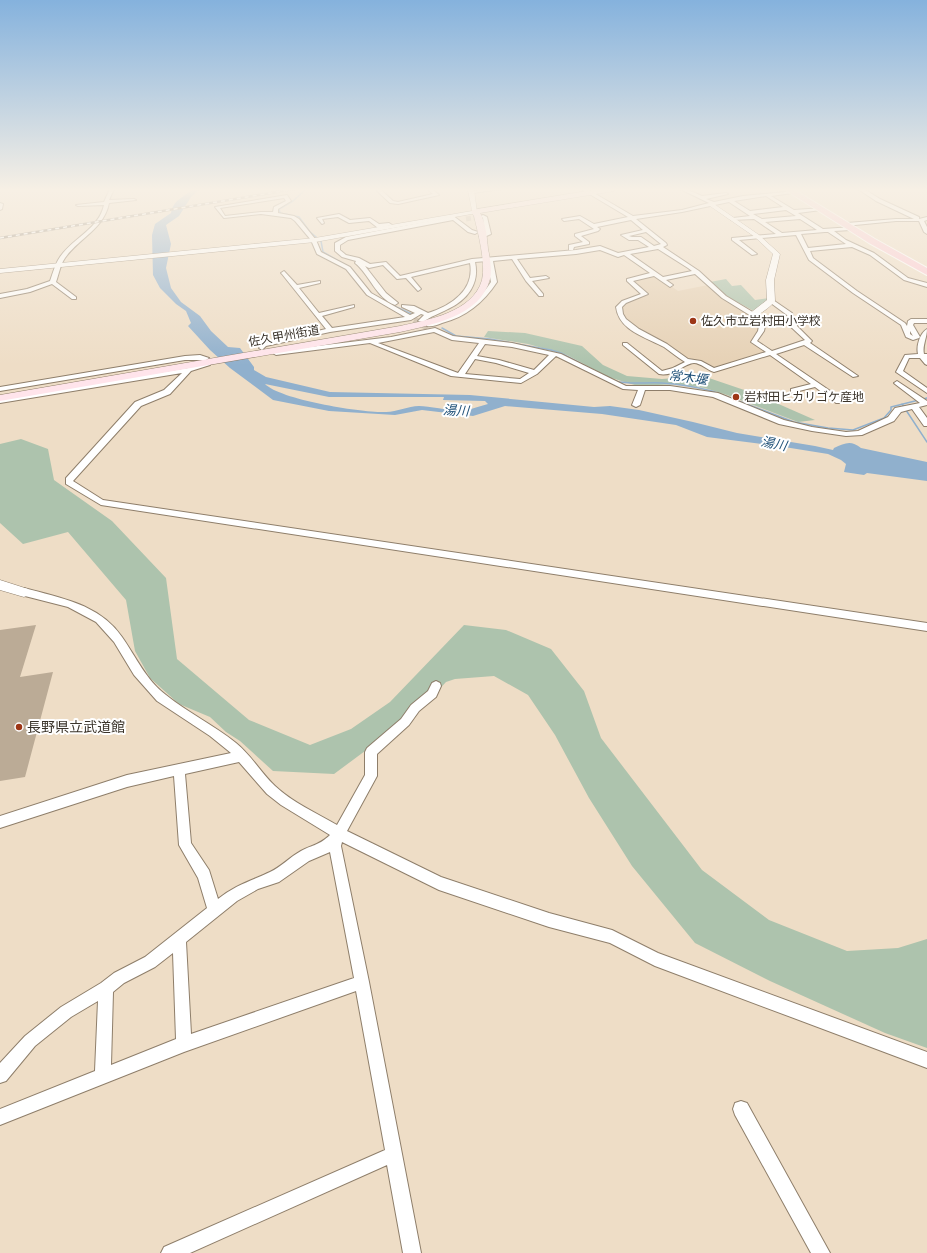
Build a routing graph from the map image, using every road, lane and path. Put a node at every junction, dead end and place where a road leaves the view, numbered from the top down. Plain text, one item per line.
1 (73, 247) edge
2 (239, 247) edge
3 (318, 247) edge
4 (337, 247) edge
5 (480, 247) edge
6 (571, 247) edge
7 (654, 247) edge
8 (656, 247) edge
9 (745, 247) edge
10 (770, 247) edge
11 (830, 247) edge
12 (857, 247) edge
13 (885, 247) edge
14 (807, 250) joint
15 (576, 252) junction
16 (626, 254) junction
17 (754, 254) dead end
18 (514, 258) junction
19 (352, 259) junction
20 (481, 260) junction
21 (59, 265) junction
22 (0, 271) edge
23 (284, 272) dead end
24 (697, 272) junction
25 (927, 272) edge
26 (655, 274) junction
27 (407, 276) junction
28 (546, 278) dead end
29 (662, 279) junction
30 (528, 280) junction
31 (53, 282) junction
32 (318, 282) dead end
33 (670, 285) dead end
34 (927, 285) edge
35 (295, 287) junction
36 (418, 288) dead end
37 (541, 295) dead end
38 (0, 296) edge
39 (74, 298) dead end
40 (770, 300) junction
41 (352, 306) dead end
42 (404, 306) junction
43 (753, 314) junction
44 (318, 315) junction
45 (927, 321) edge
46 (425, 322) junction
47 (330, 330) junction
48 (926, 335) edge
49 (484, 341) junction
50 (372, 342) junction
51 (805, 342) junction
52 (625, 344) dead end
53 (264, 350) junction
54 (771, 353) junction
55 (554, 354) junction
56 (924, 356) edge
57 (474, 357) junction
58 (210, 359) junction
59 (689, 362) junction
60 (927, 363) edge
61 (190, 370) junction
62 (535, 373) junction
63 (460, 376) junction
64 (855, 376) dead end
65 (816, 384) junction
66 (897, 384) dead end
67 (642, 388) junction
68 (0, 389) edge
69 (794, 391) dead end
70 (927, 391) edge
71 (0, 393) edge
72 (0, 398) edge
73 (0, 401) edge
74 (839, 401) dead end
75 (923, 402) edge
76 (636, 405) dead end
77 (907, 407) junction
78 (927, 424) edge
79 (0, 586) edge
80 (24, 592) joint
81 (927, 627) edge
82 (436, 686) dead end
83 (240, 756) junction
84 (179, 770) junction
85 (0, 822) edge
86 (338, 835) junction
87 (214, 909) junction
88 (179, 940) junction
89 (362, 982) junction
90 (106, 988) junction
91 (184, 1044) junction
92 (927, 1060) edge
93 (0, 1075) edge
94 (103, 1076) junction
95 (741, 1109) dead end
96 (0, 1117) edge
97 (394, 1154) junction
98 (170, 1253) edge
99 (412, 1253) edge
100 (821, 1253) edge

1 - 21 street
2 - 21 street
3 - 46 street
4 - 19 street
5 - 20 main road, 佐久甲州街道
6 - 15 street
7 - 16 street
8 - 24 street
9 - 17 street
10 - 40 street
11 - 14 street
12 - 34 street
13 - 25 main road
14 - 45 street
15 - 16 street
15 - 18 street
16 - 26 street
18 - 20 street
18 - 30 street
19 - 27 street
19 - 42 street
20 - 27 street
20 - 46 street
20 - 46 main road, 佐久甲州街道
21 - 22 street
21 - 31 street
23 - 35 street
24 - 29 street
24 - 43 street
26 - 29 street
26 - 59 street
27 - 36 street
28 - 30 street
29 - 33 street
30 - 37 street
31 - 38 street
31 - 39 street
32 - 35 street
35 - 44 street
40 - 43 street
40 - 51 street
41 - 44 street
42 - 46 street
42 - 46 street
43 - 54 street
44 - 47 street
46 - 47 street
46 - 49 street
46 - 50 street
46 - 53 main road, 佐久甲州街道
47 - 53 street
48 - 56 street
49 - 55 street
49 - 57 street
50 - 53 street
50 - 63 street
51 - 54 street
51 - 64 street
52 - 59 street
53 - 58 main road, 佐久甲州街道
54 - 59 street
54 - 65 street
55 - 62 street
55 - 67 street
56 - 60 street
56 - 70 street
57 - 62 street
57 - 63 street
58 - 61 street
58 - 68 street
58 - 71 main road, 佐久甲州街道
58 - 72 main road, 佐久甲州街道
61 - 73 street
61 - 81 street
62 - 63 street
65 - 69 street
65 - 74 street
66 - 75 street
67 - 76 street
67 - 77 street
75 - 77 street
77 - 78 street
79 - 80 street
80 - 83 street
82 - 86 street
83 - 84 street
83 - 86 street
84 - 85 street
84 - 87 street
86 - 87 street
86 - 89 street
86 - 92 street
87 - 88 street
88 - 90 street
88 - 91 street
89 - 91 street
89 - 97 street
90 - 93 street
90 - 94 street
91 - 94 street
94 - 96 street
95 - 100 street
97 - 98 street
97 - 99 street

